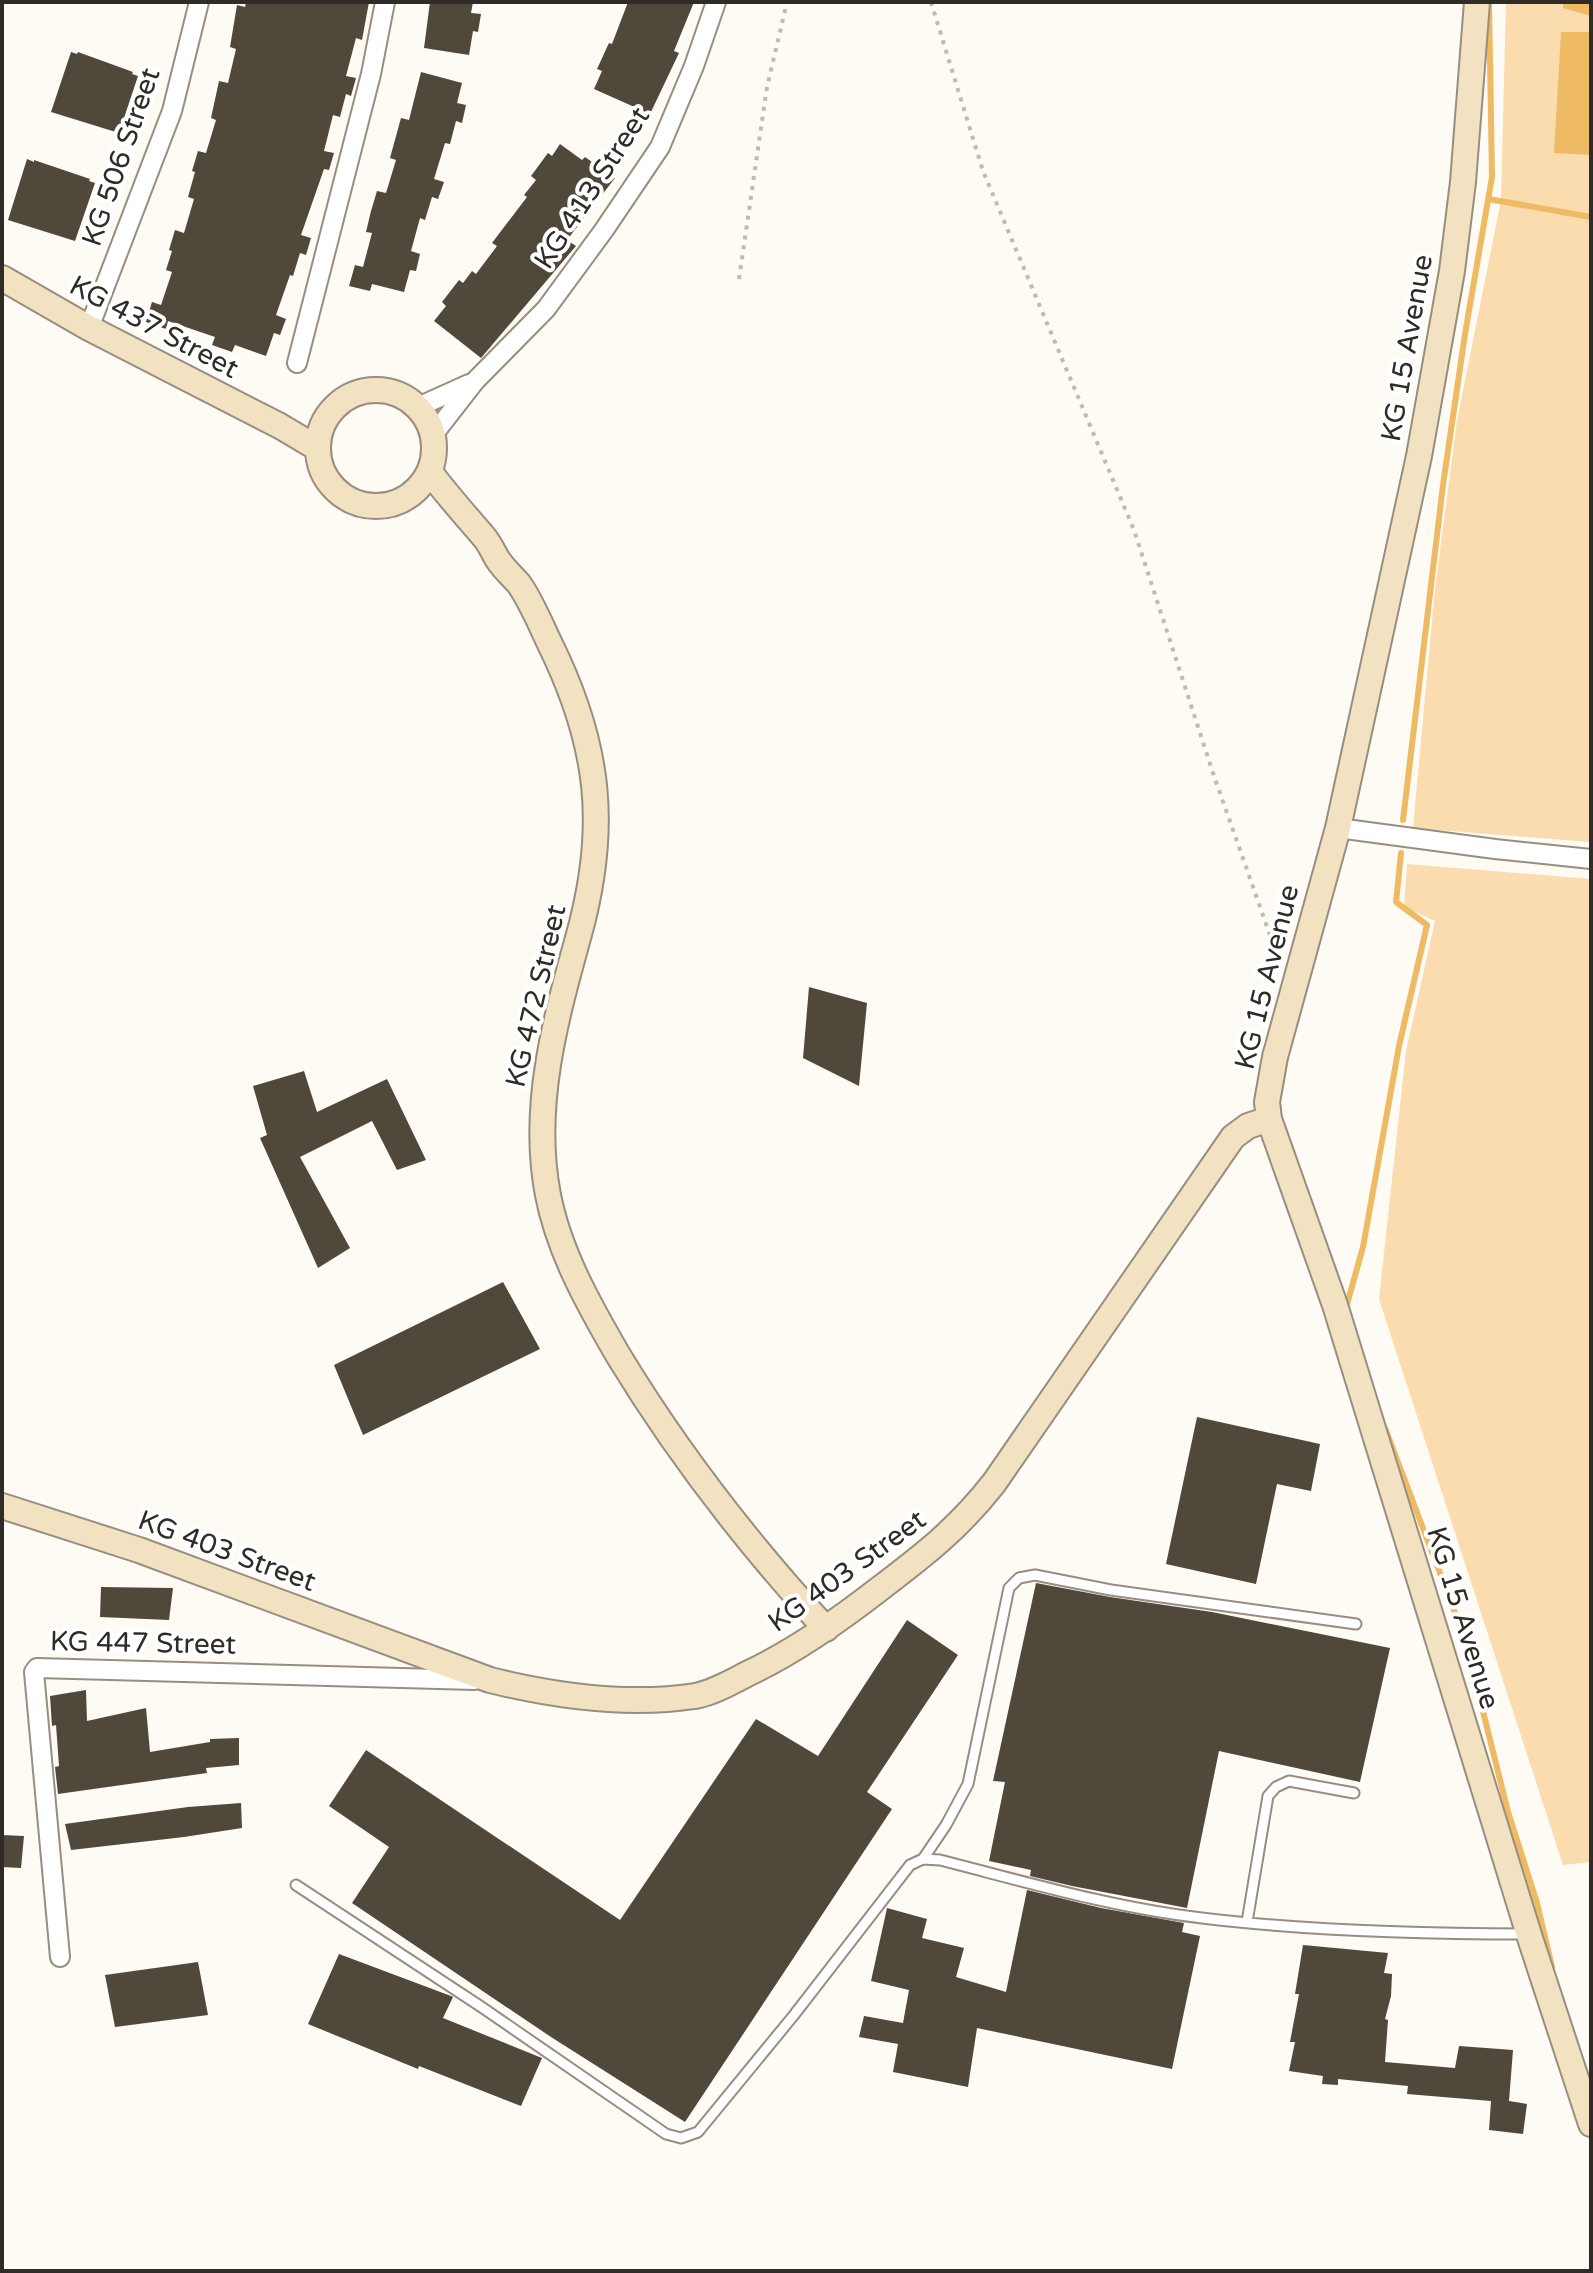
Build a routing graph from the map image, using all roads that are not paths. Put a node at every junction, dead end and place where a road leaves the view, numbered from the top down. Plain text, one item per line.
1 (199, 2) edge
2 (385, 2) edge
3 (716, 2) edge
4 (1477, 2) edge
5 (2, 278) edge
6 (89, 328) junction
7 (297, 363) dead end
8 (475, 381) junction
9 (418, 407) junction
10 (327, 416) junction
11 (280, 426) junction
12 (433, 435) junction
13 (317, 448) junction
14 (430, 472) junction
15 (409, 497) junction
16 (465, 516) junction
17 (1338, 828) junction
18 (1591, 859) edge
19 (1269, 1119) junction
20 (2, 1506) edge
21 (1356, 1624) dead end
22 (826, 1629) junction
23 (490, 1680) junction
24 (1354, 1793) dead end
25 (923, 1859) junction
26 (296, 1885) dead end
27 (1247, 1922) junction
28 (1529, 1935) junction
29 (60, 1957) dead end
30 (1591, 2124) edge

1 - 6 street, KG 506 Street
2 - 7 street
3 - 8 street, KG 413 Street
4 - 17 main road, KG 15 Avenue
5 - 6 main road, KG 437 Street
6 - 11 main road, KG 437 Street
8 - 9 street, KG 413 Street
8 - 12 street, KG 413 Street
9 - 10 main road
9 - 12 main road
10 - 11 main road
10 - 13 main road
11 - 13 main road, KG 437 Street
12 - 14 main road
13 - 15 main road
14 - 15 main road
14 - 16 main road, KG 472 Street
15 - 16 main road
16 - 22 main road, KG 472 Street
17 - 18 street
17 - 19 main road, KG 15 Avenue
19 - 22 main road, KG 403 Street
19 - 28 main road, KG 15 Avenue
20 - 23 main road, KG 403 Street
21 - 25 lane
22 - 23 main road, KG 403 Street
23 - 29 street, KG 447 Street
24 - 27 lane
25 - 26 lane
25 - 27 lane
27 - 28 lane
28 - 30 main road, KG 15 Avenue

